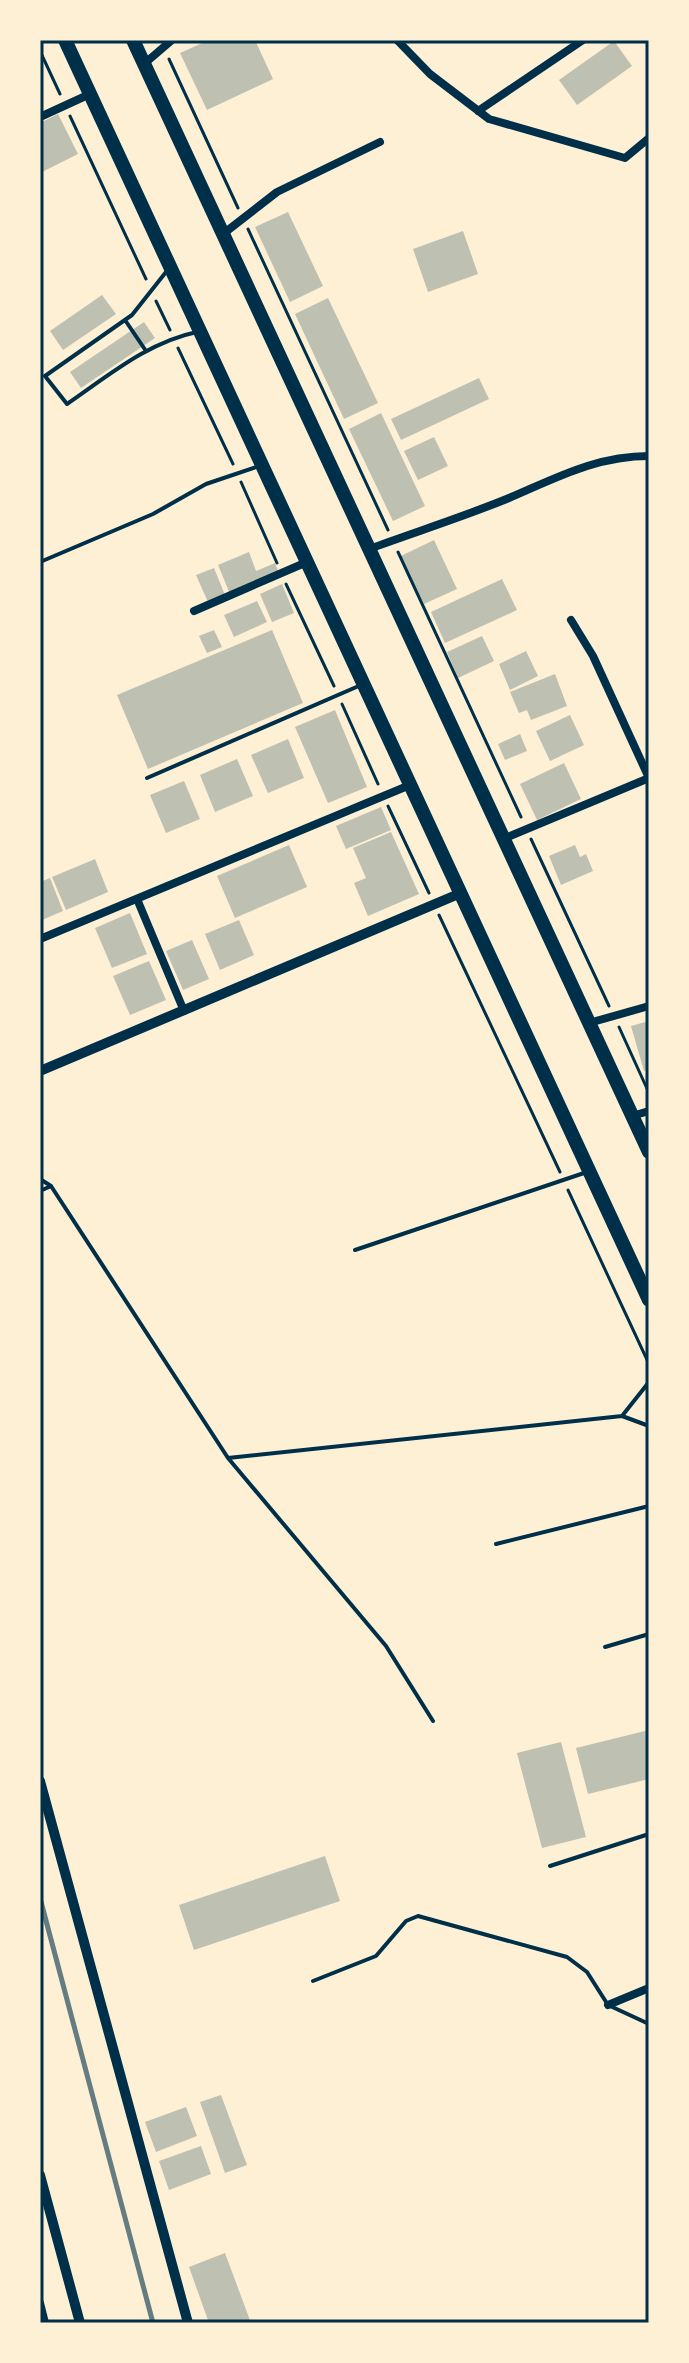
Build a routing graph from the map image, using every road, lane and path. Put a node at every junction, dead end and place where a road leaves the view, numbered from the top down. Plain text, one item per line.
1 (65, 40) edge
2 (133, 40) edge
3 (172, 40) edge
4 (397, 40) edge
5 (583, 40) edge
6 (163, 47) junction
7 (40, 51) edge
8 (144, 64) junction
9 (90, 94) junction
10 (65, 105) junction
11 (478, 111) junction
12 (40, 117) edge
13 (649, 138) edge
14 (380, 142) dead end
15 (243, 219) junction
16 (223, 234) junction
17 (170, 266) junction
18 (152, 292) junction
19 (125, 320) junction
20 (200, 331) junction
21 (173, 337) junction
22 (146, 351) junction
23 (649, 456) edge
24 (262, 465) junction
25 (237, 473) junction
26 (392, 540) junction
27 (369, 549) junction
28 (40, 562) edge
29 (307, 562) junction
30 (281, 573) junction
31 (194, 611) dead end
32 (571, 620) dead end
33 (363, 684) junction
34 (338, 695) junction
35 (147, 778) dead end
36 (649, 778) edge
37 (410, 785) junction
38 (384, 796) junction
39 (526, 829) junction
40 (503, 839) junction
41 (461, 893) junction
42 (137, 899) junction
43 (434, 905) junction
44 (40, 939) edge
45 (649, 1006) edge
46 (184, 1011) junction
47 (613, 1016) junction
48 (589, 1023) junction
49 (40, 1071) edge
50 (649, 1093) edge
51 (649, 1111) edge
52 (632, 1116) junction
53 (649, 1152) edge
54 (589, 1171) junction
55 (40, 1179) edge
56 (564, 1181) junction
57 (51, 1186) junction
58 (40, 1191) edge
59 (355, 1250) dead end
60 (649, 1300) edge
61 (649, 1364) edge
62 (649, 1382) edge
63 (622, 1416) junction
64 (649, 1426) edge
65 (228, 1458) junction
66 (649, 1506) edge
67 (496, 1544) dead end
68 (649, 1634) edge
69 (605, 1647) dead end
70 (433, 1721) dead end
71 (40, 1781) edge
72 (649, 1834) edge
73 (550, 1866) dead end
74 (313, 1981) dead end
75 (649, 1988) edge
76 (608, 2005) junction
77 (649, 2024) edge
78 (40, 2175) edge
79 (40, 2303) edge
80 (45, 2323) edge
81 (80, 2323) edge
82 (188, 2323) edge

1 - 9 highway
2 - 8 highway
3 - 6 street
4 - 11 street
5 - 11 street
6 - 8 street
6 - 15 path
7 - 10 path
8 - 16 highway
9 - 10 street
9 - 17 highway
10 - 12 street
10 - 18 path
11 - 13 street
14 - 15 street
15 - 16 street
15 - 26 path
16 - 27 highway
17 - 18 lane
17 - 20 highway
18 - 19 lane
18 - 21 path
19 - 22 lane
19 - 22 lane
20 - 21 lane
20 - 24 highway
21 - 22 lane
21 - 25 path
23 - 26 street
24 - 25 lane
24 - 29 highway
25 - 28 lane
25 - 30 path
26 - 27 street
26 - 39 path
27 - 40 highway
29 - 30 street
29 - 33 highway
30 - 31 street
30 - 34 path
32 - 36 street
33 - 34 lane
33 - 37 highway
34 - 35 lane
34 - 38 path
36 - 39 street
37 - 38 street
37 - 41 highway
38 - 42 street
38 - 43 path
39 - 40 street
39 - 47 path
40 - 48 highway
41 - 43 street
41 - 54 highway
42 - 44 street
42 - 46 street
43 - 46 street
43 - 56 path
45 - 47 street
46 - 49 street
47 - 48 street
47 - 50 path
48 - 52 highway
51 - 52 street
52 - 53 highway
54 - 56 lane
54 - 60 highway
55 - 57 lane
56 - 59 lane
56 - 61 path
57 - 58 lane
57 - 65 lane
62 - 63 lane
63 - 64 lane
63 - 65 lane
65 - 70 lane
66 - 67 lane
68 - 69 lane
71 - 82 street
72 - 73 lane
74 - 76 lane
75 - 76 street
76 - 77 lane
78 - 81 street
79 - 80 street

